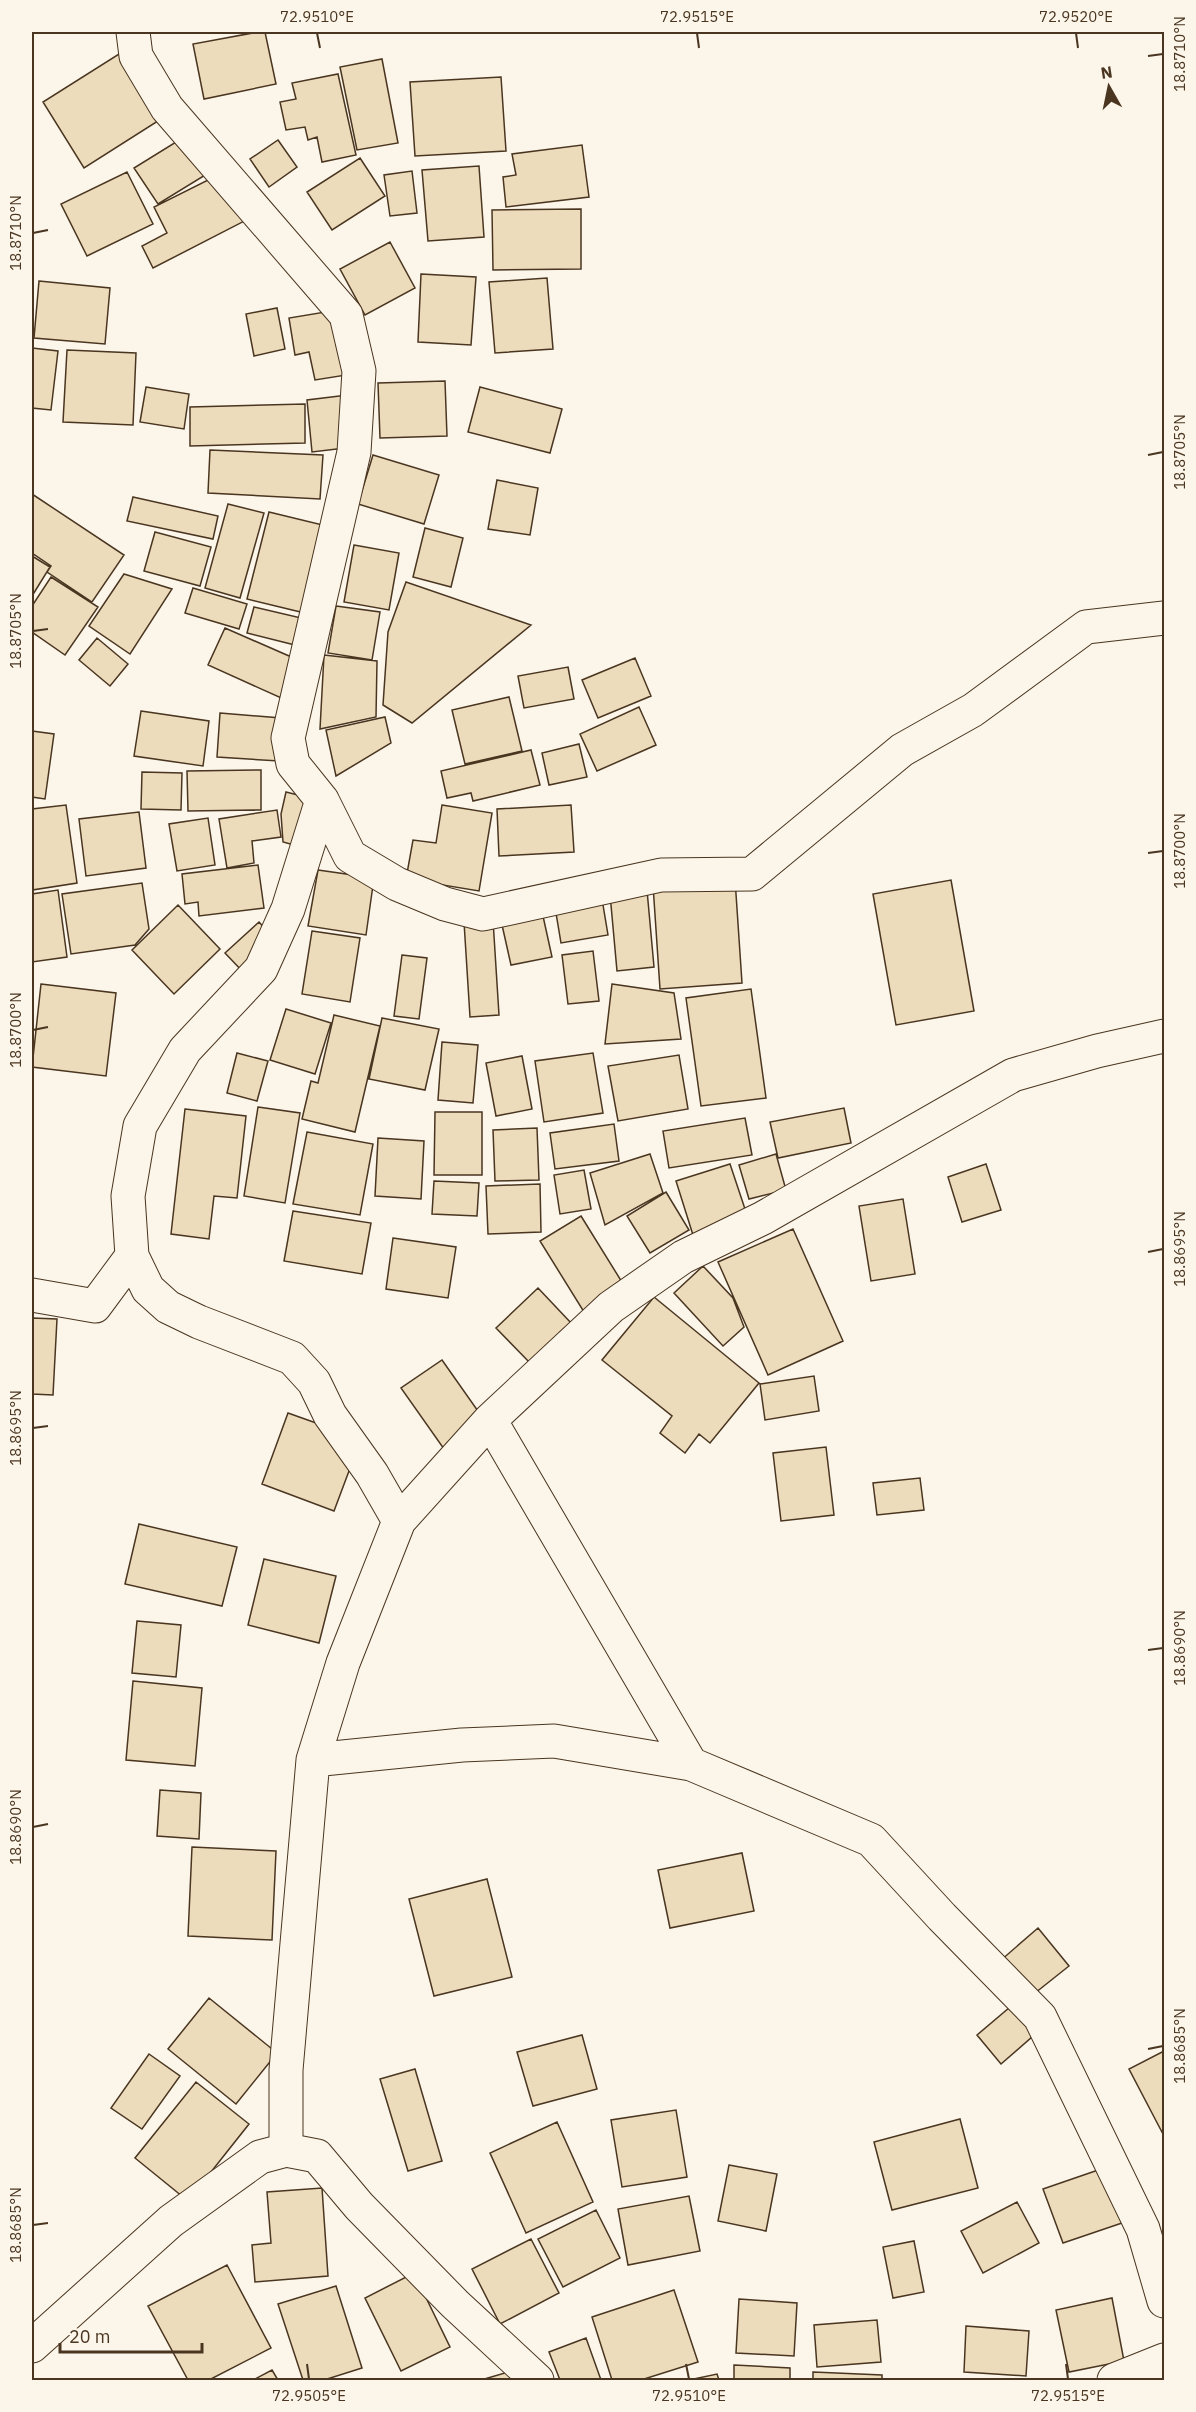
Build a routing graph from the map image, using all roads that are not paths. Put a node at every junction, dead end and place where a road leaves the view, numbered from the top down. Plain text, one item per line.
1 (133, 32) edge
2 (1164, 618) edge
3 (322, 800) junction
4 (1164, 1036) edge
5 (132, 1256) junction
6 (32, 1295) edge
7 (490, 1420) junction
8 (399, 1521) junction
9 (313, 1760) junction
10 (691, 1764) junction
11 (286, 2150) junction
12 (1164, 2301) edge
13 (32, 2346) edge
14 (1164, 2360) edge
15 (537, 2380) edge
16 (1114, 2380) edge

1 - 3 street
2 - 3 street
3 - 5 street
4 - 7 street
5 - 6 street
5 - 8 street
7 - 8 street
7 - 10 street
8 - 9 street
9 - 10 street
9 - 11 street
10 - 12 street
11 - 13 street
11 - 15 street
14 - 16 street

